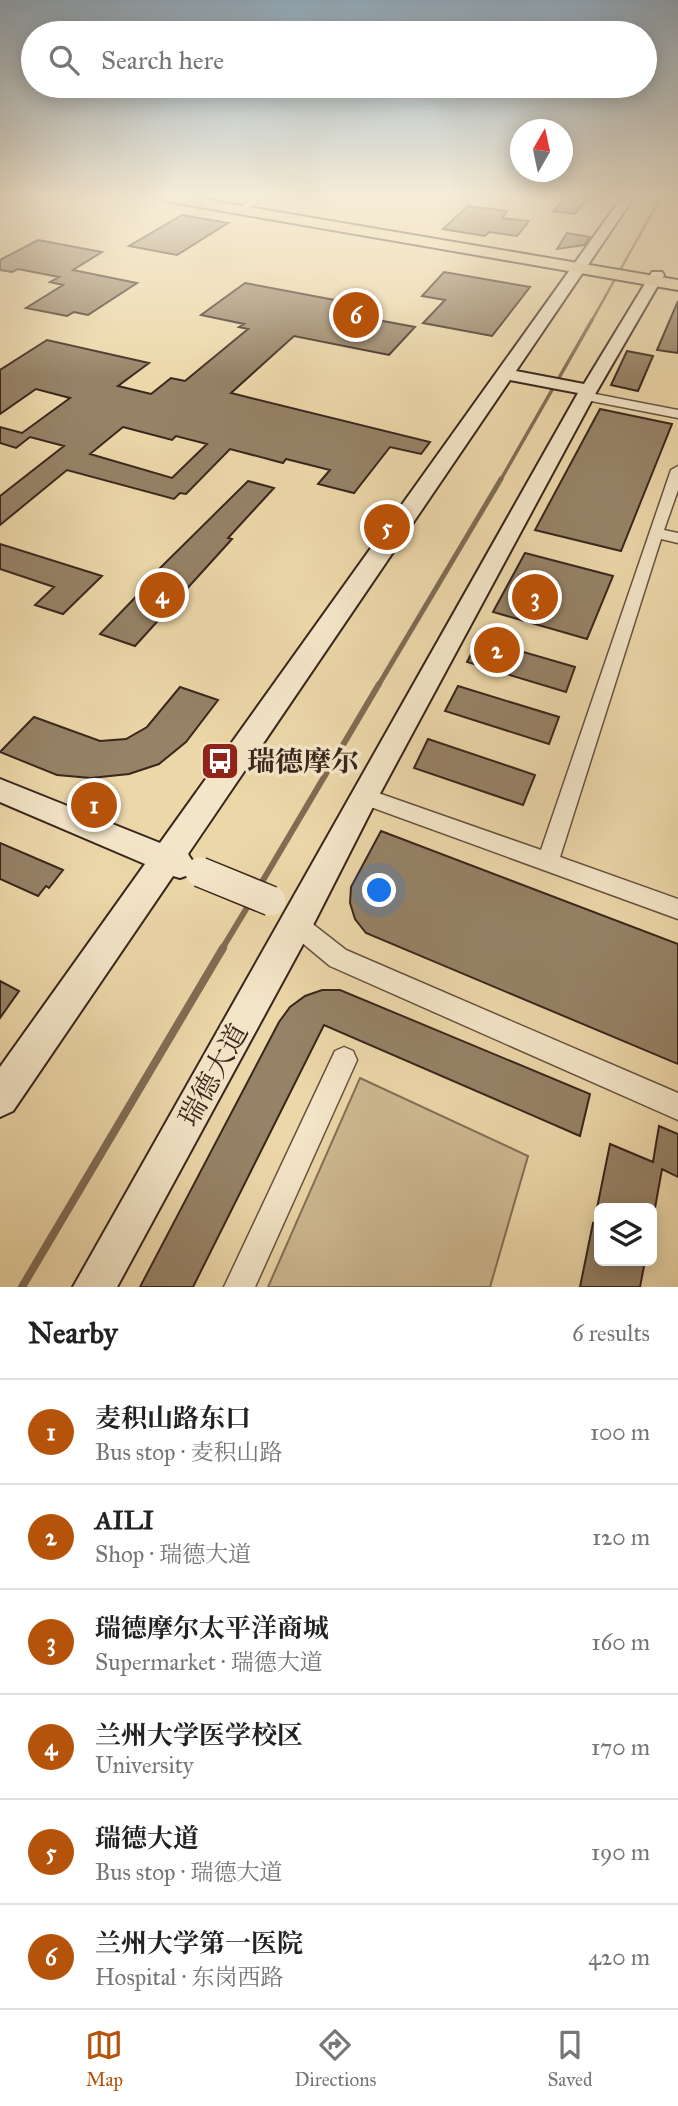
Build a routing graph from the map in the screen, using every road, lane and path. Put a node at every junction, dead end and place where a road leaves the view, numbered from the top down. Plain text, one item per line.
1 (525, 257) edge
2 (530, 257) edge
3 (597, 257) edge
4 (591, 268) junction
5 (647, 277) junction
6 (678, 278) edge
7 (678, 285) edge
8 (506, 374) junction
9 (582, 391) junction
10 (678, 414) edge
11 (678, 470) edge
12 (655, 533) junction
13 (678, 538) edge
14 (0, 790) edge
15 (364, 796) junction
16 (167, 860) junction
17 (548, 862) junction
18 (678, 909) edge
19 (298, 925) junction
20 (344, 1060) dead end
21 (0, 1098) edge
22 (678, 1107) edge
23 (94, 1287) edge
24 (239, 1287) edge

1 - 4 main road
2 - 4 main road
3 - 4 street
4 - 5 main road
4 - 8 street
5 - 6 main road
5 - 7 main road
5 - 9 street, 瑞德大道
8 - 9 street
8 - 16 street
9 - 10 street
9 - 15 street, 瑞德大道
11 - 12 street
12 - 13 street
12 - 17 street
14 - 16 street
15 - 17 street
15 - 19 street, 瑞德大道
16 - 19 street, bridge
16 - 21 street
17 - 18 street
19 - 22 street
19 - 23 street, 瑞德大道
20 - 24 street

